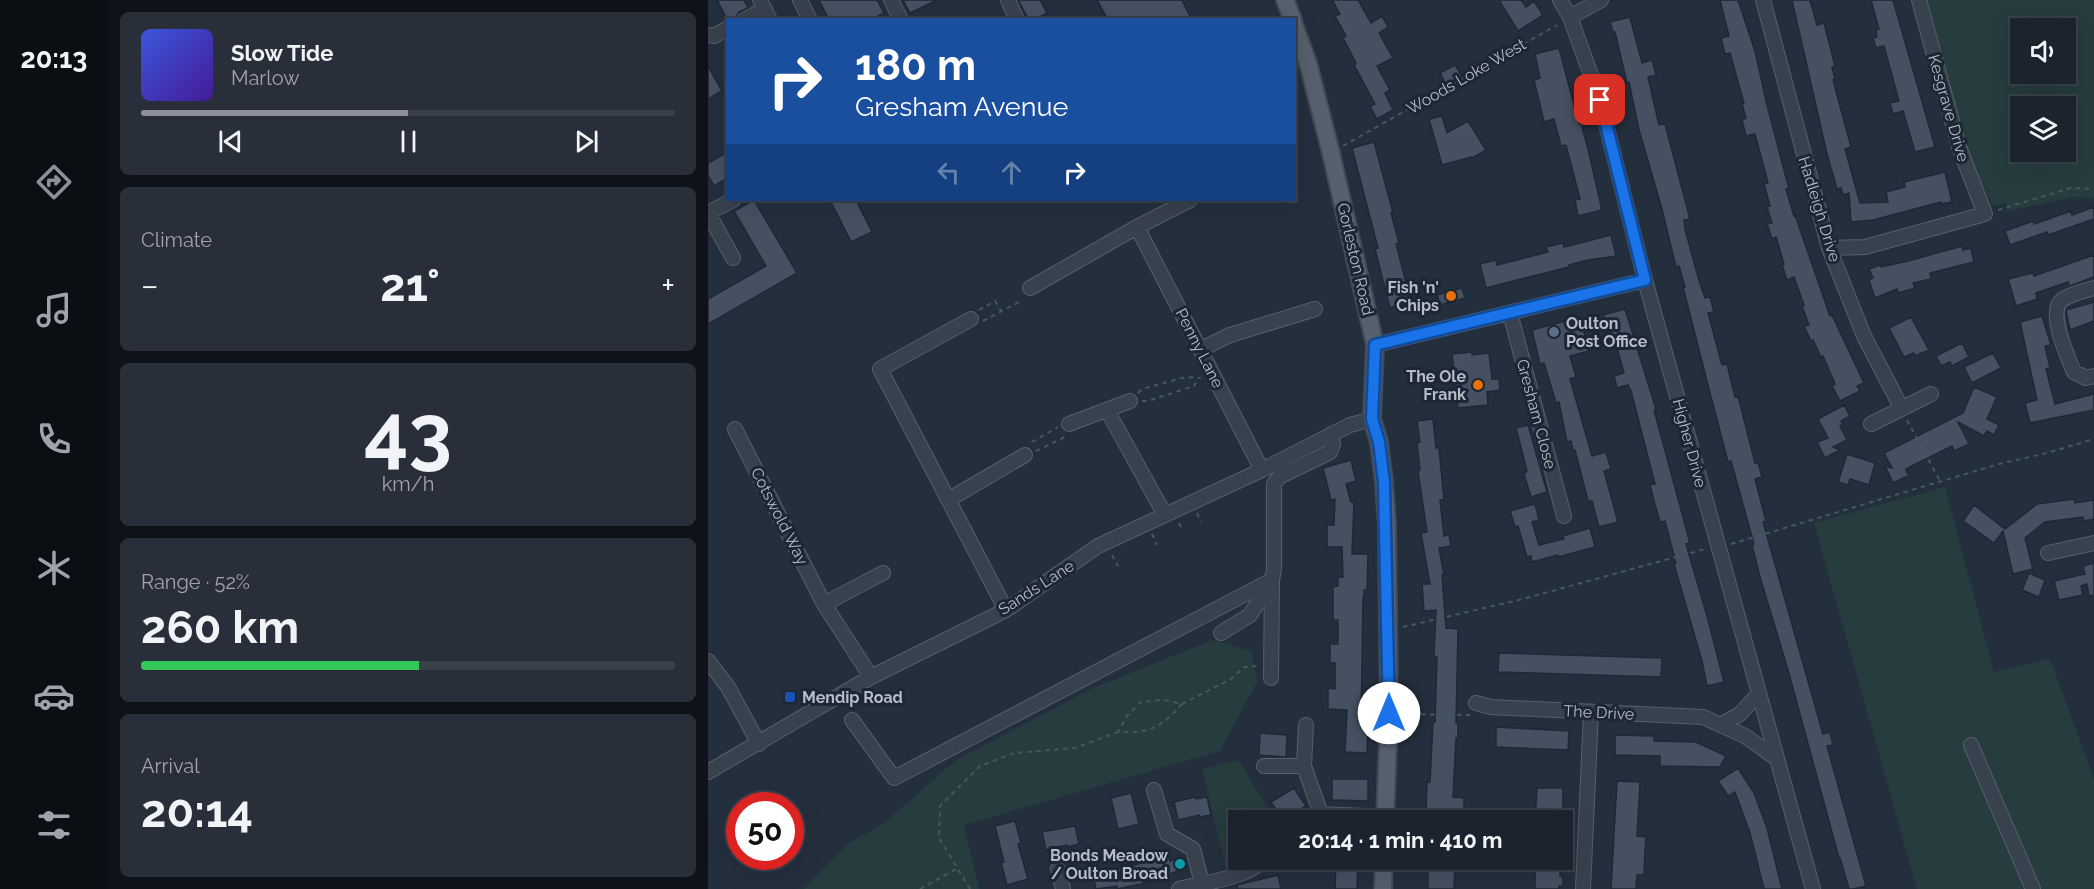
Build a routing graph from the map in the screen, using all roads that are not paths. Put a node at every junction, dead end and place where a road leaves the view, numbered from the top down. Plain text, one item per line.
1 (800, 0) edge
2 (891, 0) edge
3 (1008, 0) edge
4 (1285, 0) edge
5 (1560, 0) edge
6 (1601, 0) edge
7 (1763, 0) edge
8 (1919, 0) edge
9 (765, 9) edge
10 (1570, 17) junction
11 (748, 18) edge
12 (809, 18) edge
13 (900, 18) edge
14 (1016, 18) edge
15 (1292, 18) edge
16 (726, 29) edge
17 (1296, 30) edge
18 (708, 35) edge
19 (731, 201) edge
20 (1188, 201) edge
21 (708, 213) edge
22 (708, 213) edge
23 (1137, 227) junction
24 (1829, 248) junction
25 (733, 258) dead end
26 (1645, 280) junction
27 (1030, 288) road end
28 (2094, 288) edge
29 (1315, 309) dead end
30 (1510, 312) junction
31 (971, 319) road end
32 (1375, 345) junction
33 (1201, 349) junction
34 (2094, 376) edge
35 (1931, 394) dead end
36 (1130, 401) road end
37 (1902, 409) junction
38 (1107, 410) junction
39 (1372, 419) junction
40 (1069, 424) road end
41 (1871, 424) dead end
42 (735, 429) dead end
43 (1331, 434) junction
44 (1025, 455) road end
45 (1262, 470) junction
46 (948, 500) junction
47 (1165, 515) junction
48 (1564, 516) dead end
49 (2094, 543) edge
50 (2048, 553) dead end
51 (883, 573) dead end
52 (1272, 586) junction
53 (824, 604) junction
54 (1006, 610) junction
55 (1221, 633) dead end
56 (708, 662) edge
57 (1271, 672) road end
58 (871, 677) junction
59 (1759, 693) junction
60 (1476, 703) road end
61 (1591, 712) junction
62 (852, 720) dead end
63 (1722, 724) junction
64 (1306, 725) dead end
65 (759, 744) junction
66 (1971, 745) dead end
67 (1777, 759) junction
68 (1264, 766) dead end
69 (1304, 766) junction
70 (708, 772) edge
71 (1154, 790) dead end
72 (1314, 810) edge
73 (1385, 810) edge
74 (1058, 869) dead end
75 (1248, 870) edge
76 (1384, 870) edge
77 (1202, 883) junction
78 (1063, 889) edge
79 (1179, 889) edge
80 (1383, 889) edge
81 (1583, 889) edge
82 (1813, 889) edge
83 (2033, 889) edge

1 - 12 street
2 - 13 street
3 - 14 street
4 - 15 main road
5 - 10 street, Higher Drive
6 - 10 street
7 - 24 street, Hadleigh Drive
8 - 24 street, Kesgrave Drive
9 - 11 street
10 - 26 street, Higher Drive
16 - 18 street
17 - 32 main road, Gorleston Road
19 - 21 street
20 - 23 street
22 - 25 street
23 - 27 street
23 - 33 street, Penny Lane
24 - 37 street, Hadleigh Drive
26 - 30 street
26 - 59 street, Higher Drive
28 - 34 street
29 - 33 street
30 - 32 street
30 - 48 street, Gresham Close
31 - 46 street
32 - 39 main road, Gorleston Road
33 - 45 street, Penny Lane
35 - 37 street
36 - 38 street
37 - 41 street
38 - 40 street
38 - 47 street
39 - 43 street, Sands Lane
39 - 73 main road, Gorleston Road
42 - 53 street, Cotswold Way
43 - 45 street, Sands Lane
43 - 52 street
44 - 46 street
45 - 47 street, Sands Lane
46 - 54 street
47 - 54 street, Sands Lane
49 - 50 street
51 - 53 street
52 - 55 street
52 - 57 street
52 - 62 street
53 - 58 street, Cotswold Way
54 - 58 street, Sands Lane
56 - 65 street
58 - 65 street, Sands Lane
59 - 63 street
59 - 67 street, Higher Drive
60 - 61 street, The Drive
61 - 63 street, The Drive
61 - 81 street
63 - 67 street, The Drive
64 - 69 street
65 - 70 street, Sands Lane
66 - 83 street
67 - 82 street, Higher Drive
68 - 69 street
69 - 72 street
71 - 77 street
74 - 78 street
75 - 77 street
76 - 80 main road
77 - 79 street

